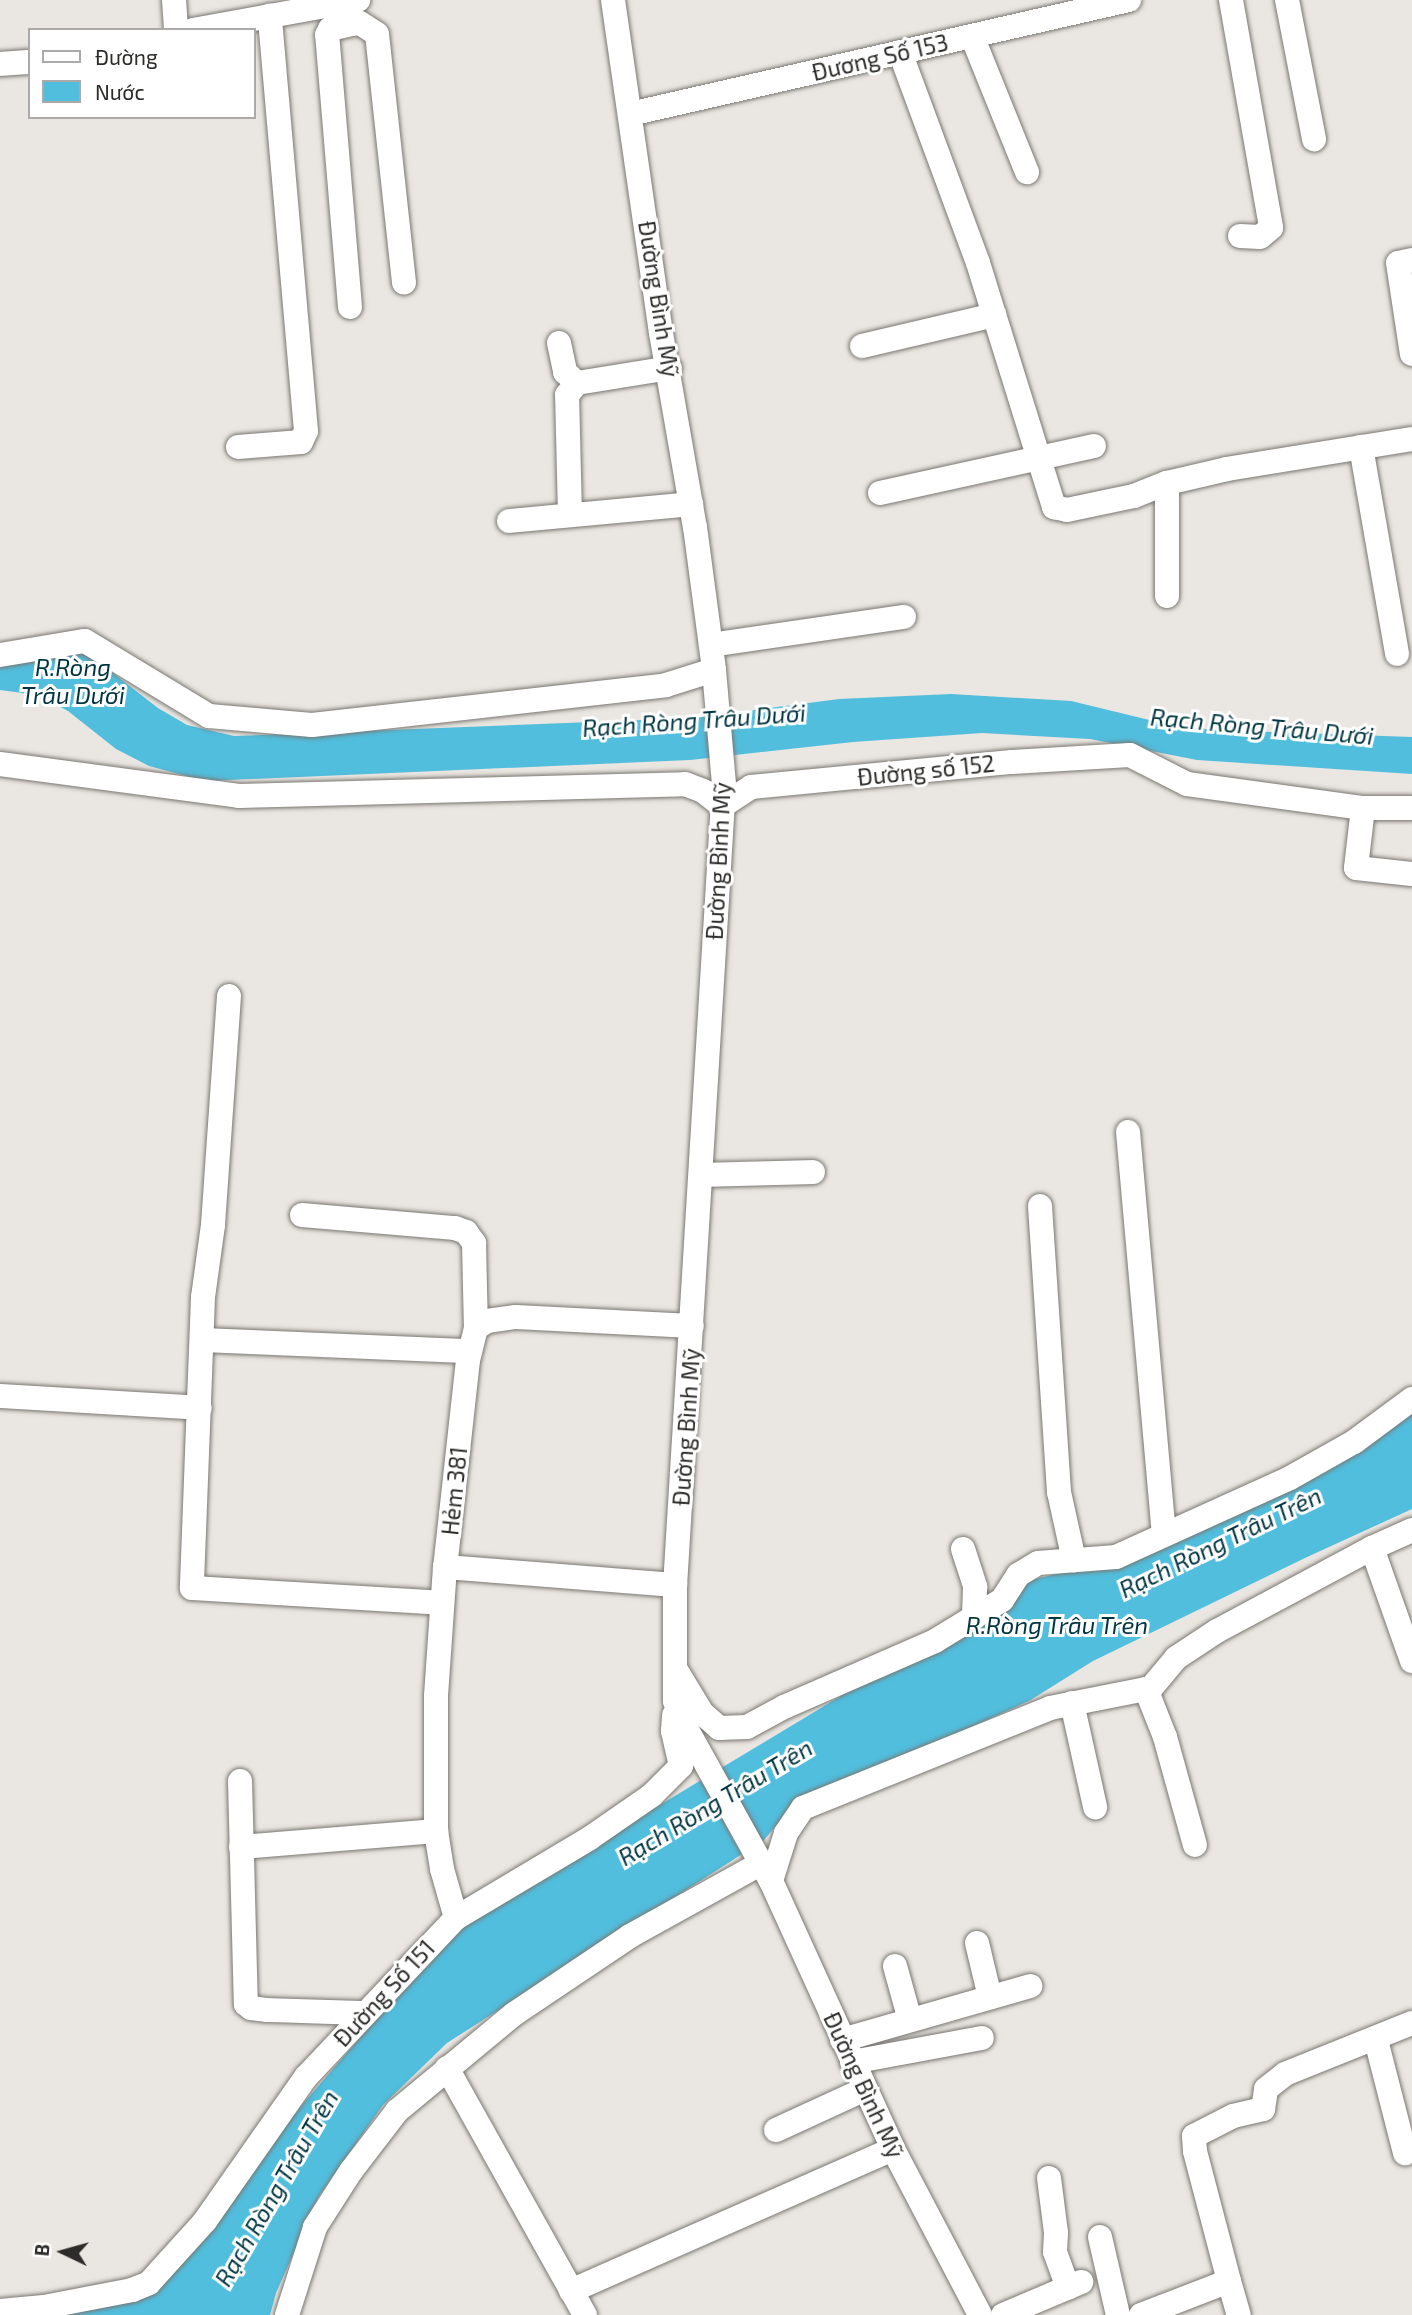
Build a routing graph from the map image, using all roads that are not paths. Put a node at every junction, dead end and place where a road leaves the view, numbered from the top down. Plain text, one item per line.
1 (174, 0) edge
2 (613, 0) edge
3 (1129, 0) edge
4 (1231, 0) edge
5 (1287, 0) edge
6 (359, 8) edge
7 (270, 16) junction
8 (176, 28) edge
9 (204, 28) edge
10 (972, 36) junction
11 (900, 52) junction
12 (28, 62) edge
13 (0, 64) edge
14 (630, 114) junction
15 (1314, 139) dead end
16 (1027, 172) dead end
17 (1240, 236) dead end
18 (1412, 260) edge
19 (404, 283) dead end
20 (350, 307) dead end
21 (994, 315) junction
22 (559, 344) dead end
23 (862, 346) dead end
24 (1412, 354) edge
25 (670, 368) junction
26 (577, 383) junction
27 (1412, 439) edge
28 (1094, 446) dead end
29 (238, 447) dead end
30 (1361, 447) junction
31 (1037, 458) junction
32 (1167, 483) junction
33 (880, 493) dead end
34 (691, 504) junction
35 (569, 515) junction
36 (509, 521) dead end
37 (1167, 596) dead end
38 (904, 617) dead end
39 (711, 645) junction
40 (1397, 654) dead end
41 (0, 655) edge
42 (714, 670) junction
43 (0, 764) edge
44 (723, 795) junction
45 (1363, 808) junction
46 (1412, 808) edge
47 (1412, 874) edge
48 (229, 996) dead end
49 (1128, 1132) dead end
50 (813, 1172) dead end
51 (701, 1175) junction
52 (1040, 1206) dead end
53 (302, 1215) dead end
54 (692, 1326) junction
55 (204, 1340) junction
56 (473, 1340) junction
57 (0, 1396) edge
58 (1412, 1399) edge
59 (200, 1408) junction
60 (1412, 1530) edge
61 (1164, 1534) junction
62 (1372, 1548) junction
63 (963, 1549) dead end
64 (1074, 1560) junction
65 (445, 1567) junction
66 (675, 1585) junction
67 (442, 1603) junction
68 (974, 1618) junction
69 (1412, 1661) edge
70 (672, 1662) junction
71 (1146, 1689) junction
72 (675, 1701) junction
73 (1072, 1703) junction
74 (240, 1781) dead end
75 (1095, 1807) dead end
76 (436, 1831) junction
77 (1195, 1845) dead end
78 (241, 1847) junction
79 (762, 1866) junction
80 (456, 1918) junction
81 (977, 1943) dead end
82 (895, 1966) dead end
83 (1030, 1986) dead end
84 (990, 1997) junction
85 (365, 2013) junction
86 (910, 2020) junction
87 (1412, 2023) edge
88 (982, 2038) dead end
89 (1376, 2039) junction
90 (842, 2040) junction
91 (852, 2062) junction
92 (447, 2068) junction
93 (866, 2089) junction
94 (776, 2130) dead end
95 (892, 2149) junction
96 (1405, 2153) dead end
97 (1049, 2178) dead end
98 (1100, 2237) dead end
99 (1229, 2281) junction
100 (571, 2291) junction
101 (0, 2311) edge
102 (286, 2315) edge
103 (585, 2315) edge
104 (980, 2315) edge
105 (1003, 2315) edge
106 (1118, 2315) edge
107 (1141, 2315) edge
108 (1239, 2315) edge

1 - 8 street
2 - 14 street, Đường Bình Mỹ
3 - 10 street, Đương Số 153
4 - 17 street
5 - 15 street
6 - 7 street
6 - 19 street
6 - 20 street
7 - 9 street
7 - 29 street
10 - 11 street, Đương Số 153
10 - 16 street
11 - 14 street, Đương Số 153
11 - 21 street
12 - 13 street
14 - 25 street, Đường Bình Mỹ
18 - 24 street
21 - 23 street
21 - 31 street
22 - 26 street
25 - 26 street
25 - 34 street, Đường Bình Mỹ
26 - 35 street
27 - 30 street
28 - 31 street
30 - 32 street
30 - 40 street
31 - 32 street
31 - 33 street
32 - 37 street
34 - 35 street
34 - 39 street, Đường Bình Mỹ
35 - 36 street
38 - 39 street
39 - 42 street, Đường Bình Mỹ
41 - 42 street
42 - 44 street, Đường Bình Mỹ
43 - 44 street
44 - 45 street, Đường số 152
44 - 51 street, Đường Bình Mỹ
45 - 46 street, Đường số 152
45 - 47 street
48 - 55 street
49 - 61 street
50 - 51 street
51 - 54 street, Đường Bình Mỹ
52 - 64 street
53 - 56 street, Hẻm 381
54 - 56 street
54 - 66 street, Đường Bình Mỹ
55 - 56 street
55 - 59 street
56 - 65 street, Hẻm 381
57 - 59 street
58 - 61 street
59 - 67 street
60 - 62 street
61 - 64 street
62 - 69 street
62 - 71 street
63 - 68 street
64 - 68 street
65 - 66 street
65 - 67 street, Hẻm 381
66 - 70 street, Đường Bình Mỹ
67 - 76 street, Hẻm 381
68 - 70 street
70 - 72 street, Đường Bình Mỹ
71 - 73 street
71 - 77 street
72 - 79 street, Đường Bình Mỹ
72 - 80 street, Đường Số 151
73 - 75 street
73 - 79 street
74 - 78 street
76 - 78 street
76 - 80 street, Hẻm 381
78 - 85 street
79 - 90 street, Đường Bình Mỹ
79 - 92 street
80 - 85 street, Đường Số 151
81 - 84 street
82 - 86 street
83 - 84 street
84 - 86 street
85 - 101 street, Đường Số 151
86 - 90 street
87 - 89 street
88 - 91 street
89 - 96 street
89 - 99 street
90 - 91 street, Đường Bình Mỹ
91 - 93 street, Đường Bình Mỹ
92 - 100 street
92 - 102 street
93 - 94 street
93 - 95 street, Đường Bình Mỹ
95 - 100 street
95 - 104 street, Đường Bình Mỹ
97 - 105 street
98 - 106 street
99 - 107 street
99 - 108 street
100 - 103 street

